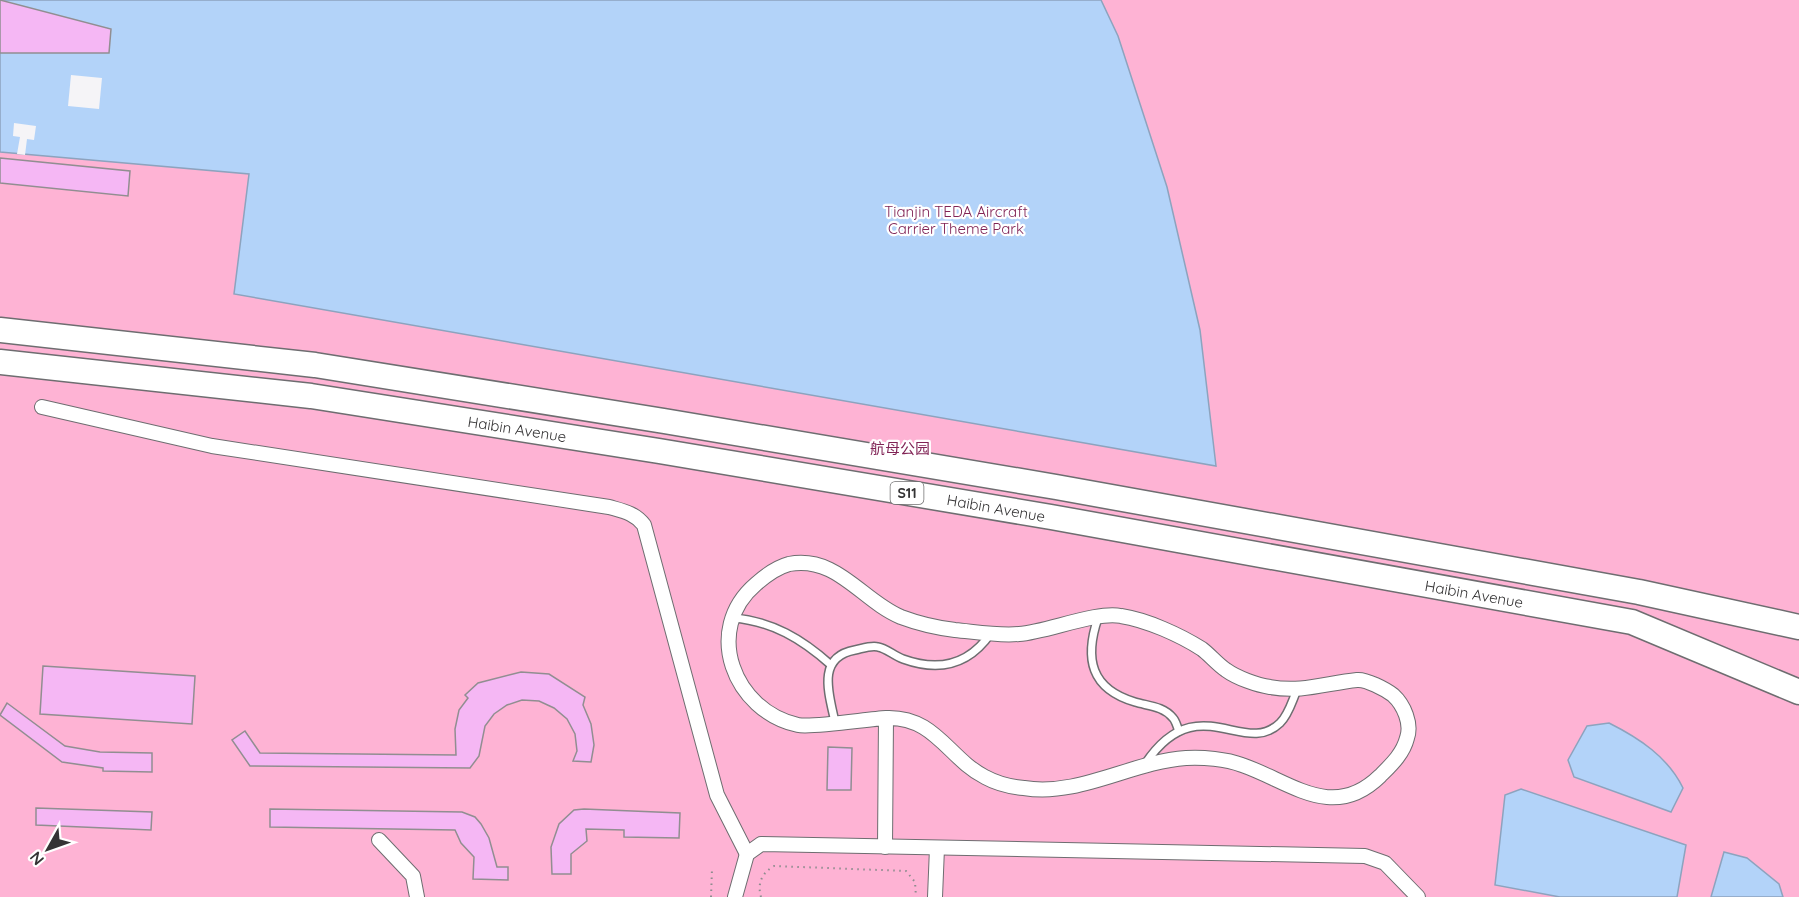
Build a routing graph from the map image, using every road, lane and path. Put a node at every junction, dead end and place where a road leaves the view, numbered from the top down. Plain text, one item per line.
1 (0, 330) edge
2 (0, 362) edge
3 (42, 407) dead end
4 (731, 618) junction
5 (1098, 618) junction
6 (1799, 627) edge
7 (991, 632) junction
8 (831, 664) junction
9 (1297, 690) junction
10 (1799, 692) edge
11 (886, 718) junction
12 (835, 722) junction
13 (1179, 731) junction
14 (1145, 764) junction
15 (379, 840) dead end
16 (885, 847) junction
17 (937, 848) junction
18 (747, 854) junction
19 (712, 869) dead end
20 (417, 897) edge
21 (711, 897) edge
22 (735, 897) edge
23 (760, 897) edge
24 (916, 897) edge
25 (935, 897) edge
26 (1418, 897) edge

1 - 6 highway, Haibin Avenue / S11
2 - 10 highway, Haibin Avenue / S11
3 - 18 street
4 - 7 street
4 - 8 lane
4 - 12 street
5 - 7 street
5 - 9 street
5 - 13 lane
7 - 8 lane
8 - 12 lane
9 - 13 lane
9 - 14 street
11 - 12 street
11 - 14 street
11 - 16 street
13 - 14 lane
15 - 20 street
16 - 17 street
16 - 18 street
17 - 25 street
17 - 26 street
18 - 22 street
19 - 21 path
23 - 24 path

